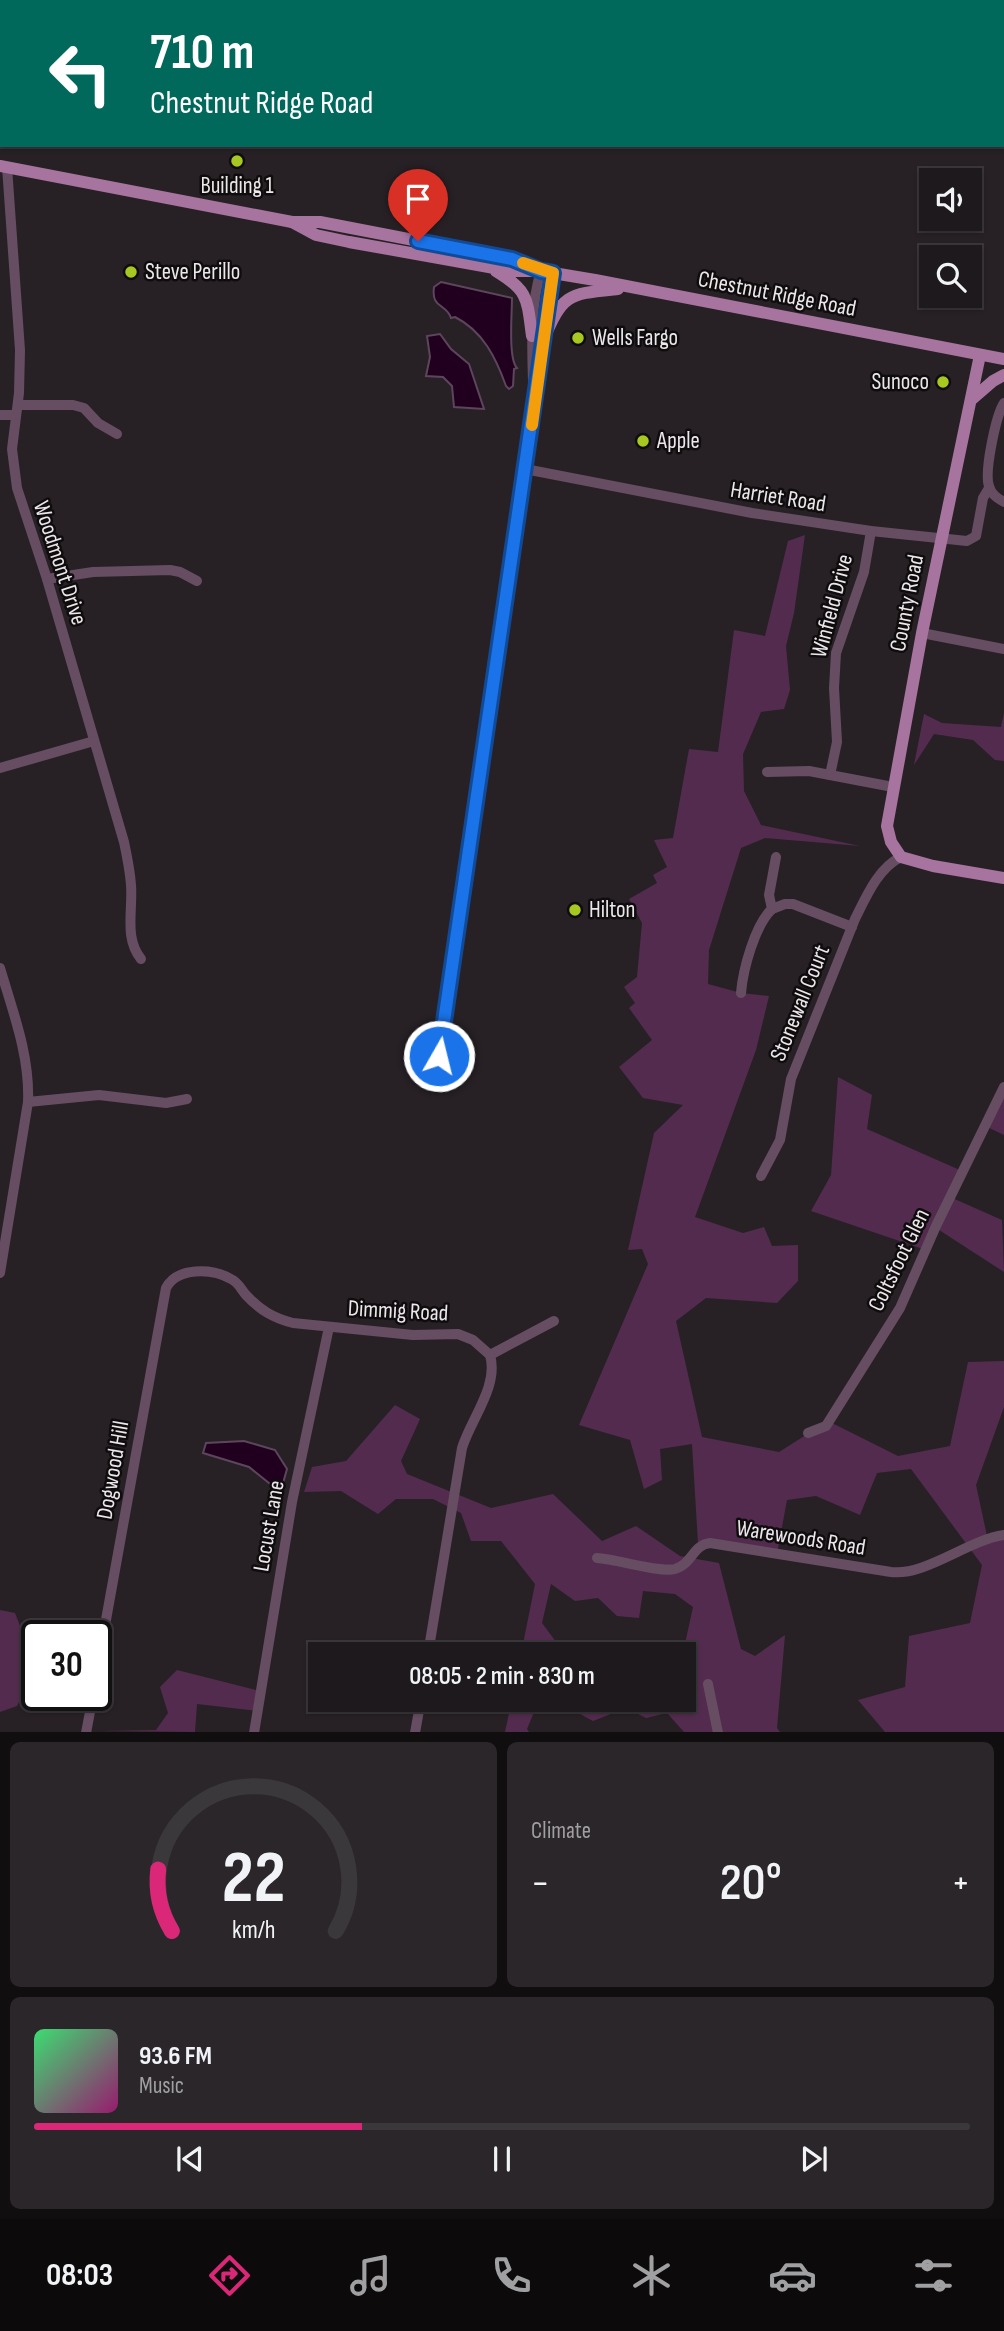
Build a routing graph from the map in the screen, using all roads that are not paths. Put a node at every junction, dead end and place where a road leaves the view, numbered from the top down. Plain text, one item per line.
1 (4, 166) edge
2 (292, 222) junction
3 (489, 267) junction
4 (547, 272) junction
5 (633, 288) junction
6 (538, 338) junction
7 (980, 355) junction
8 (1004, 359) edge
9 (1004, 375) edge
10 (971, 401) junction
11 (1004, 403) edge
12 (16, 410) junction
13 (0, 415) edge
14 (117, 434) dead end
15 (525, 470) junction
16 (989, 488) junction
17 (1004, 502) edge
18 (871, 531) junction
19 (942, 539) junction
20 (47, 579) junction
21 (197, 581) dead end
22 (922, 634) junction
23 (1004, 649) edge
24 (94, 741) junction
25 (0, 768) edge
26 (767, 772) dead end
27 (830, 775) junction
28 (893, 787) junction
29 (776, 857) dead end
30 (901, 857) junction
31 (1004, 878) edge
32 (772, 909) junction
33 (852, 928) junction
34 (141, 959) dead end
35 (0, 968) edge
36 (741, 993) dead end
37 (439, 1056) dead end
38 (1004, 1087) edge
39 (187, 1099) dead end
40 (28, 1102) junction
41 (761, 1176) dead end
42 (3, 1228) edge
43 (0, 1273) edge
44 (175, 1276) joint
45 (554, 1321) dead end
46 (329, 1327) junction
47 (490, 1355) junction
48 (808, 1433) dead end
49 (1004, 1535) edge
50 (597, 1558) dead end
51 (106, 1620) edge
52 (430, 1642) edge
53 (708, 1684) dead end
54 (90, 1711) edge
55 (419, 1712) edge
56 (86, 1732) edge
57 (254, 1732) edge
58 (415, 1732) edge
59 (718, 1732) edge

1 - 2 main road, Chestnut Ridge Road
1 - 12 street, Woodmont Drive
2 - 3 main road, Chestnut Ridge Road
2 - 4 main road, Chestnut Ridge Road
3 - 4 main road, Chestnut Ridge Road
3 - 6 main road
4 - 5 main road, Chestnut Ridge Road
4 - 6 street
5 - 6 main road
5 - 7 main road, Chestnut Ridge Road
6 - 15 street
7 - 8 main road, Chestnut Ridge Road
7 - 10 main road, County Road
9 - 10 main road
10 - 19 main road, County Road
11 - 16 street
12 - 13 street
12 - 14 street
12 - 20 street, Woodmont Drive
15 - 18 street, Harriet Road
15 - 37 street
16 - 17 street
16 - 19 street, Harriet Road
18 - 19 street, Harriet Road
18 - 27 street, Winfield Drive
19 - 22 main road, County Road
20 - 21 street
20 - 24 street, Woodmont Drive
22 - 23 street
22 - 28 main road, County Road
24 - 25 street
24 - 34 street, Woodmont Drive
26 - 27 street
27 - 28 street
28 - 30 main road, County Road
29 - 32 street
30 - 31 main road
30 - 33 street, Stonewall Court
32 - 33 street
32 - 36 street
33 - 41 street, Stonewall Court
35 - 40 street
38 - 48 street, Coltsfoot Glen
39 - 40 street
40 - 42 street
42 - 43 street
44 - 46 street, Dimmig Road
44 - 51 street, Dogwood Hill
45 - 47 street
46 - 47 street, Dimmig Road
46 - 57 street, Locust Lane
47 - 52 street
49 - 50 street, Warewoods Road
53 - 59 street
54 - 56 street
55 - 58 street

